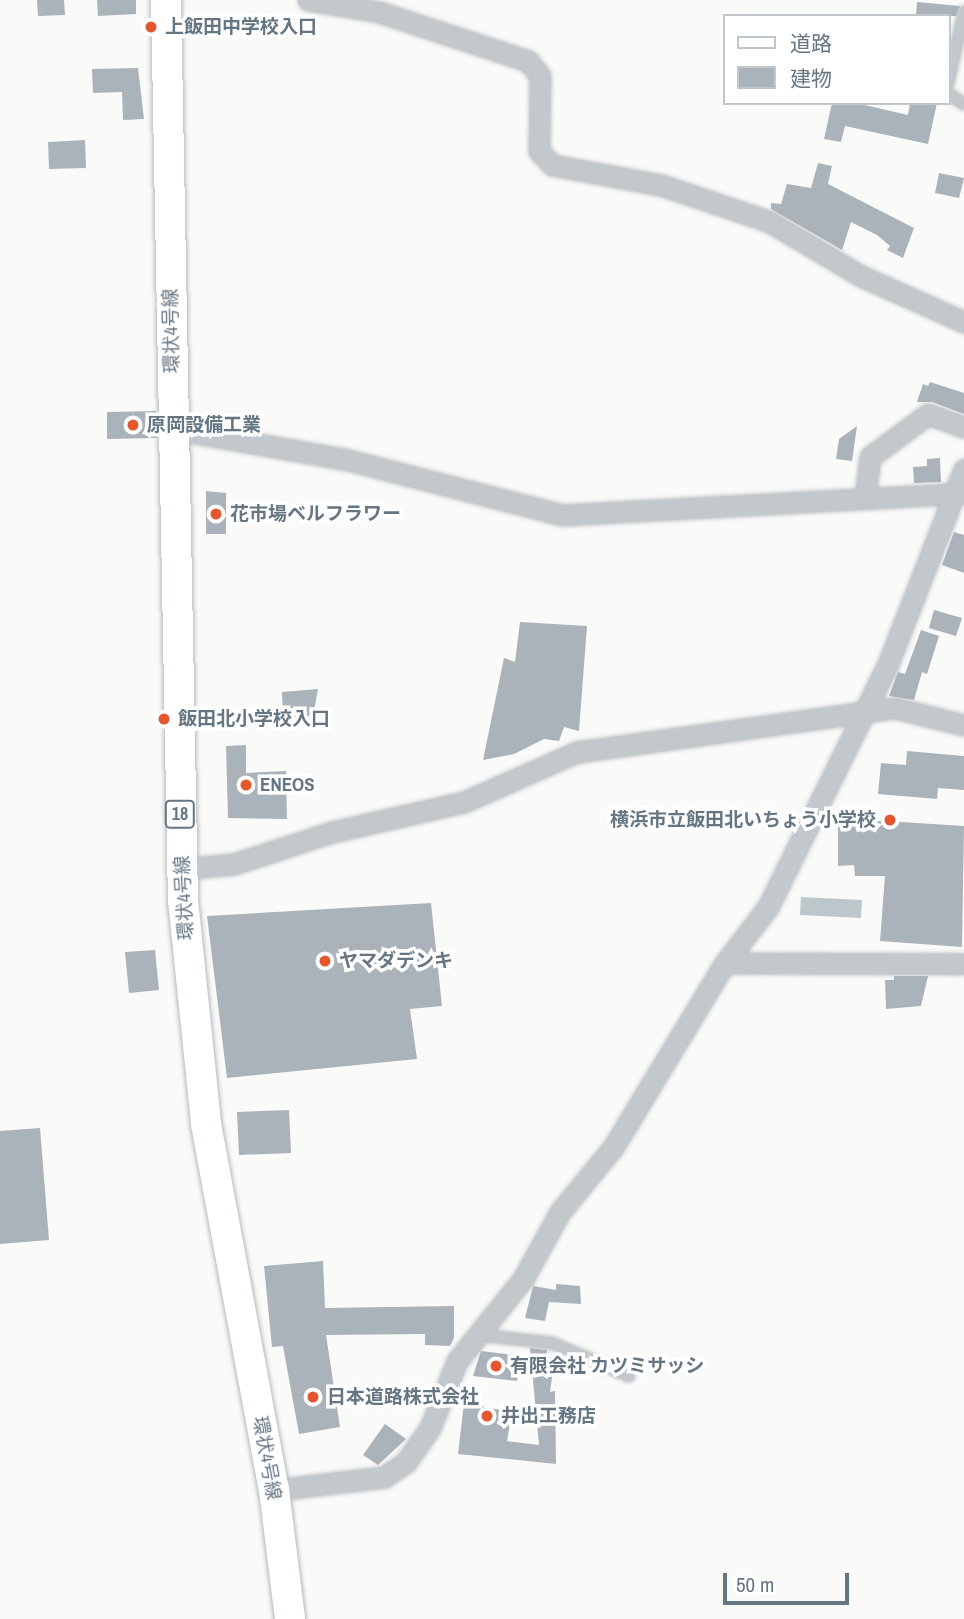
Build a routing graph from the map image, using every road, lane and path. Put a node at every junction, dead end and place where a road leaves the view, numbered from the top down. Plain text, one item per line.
1 (166, 0) edge
2 (308, 0) edge
3 (964, 12) edge
4 (950, 74) edge
5 (964, 322) edge
6 (964, 427) edge
7 (173, 429) junction
8 (964, 469) edge
9 (959, 492) edge
10 (865, 497) junction
11 (862, 712) junction
12 (964, 725) edge
13 (181, 869) junction
14 (725, 963) junction
15 (964, 964) edge
16 (475, 1334) junction
17 (629, 1376) dead end
18 (274, 1490) junction
19 (290, 1619) edge

1 - 7 main road, 環状4号線 / 18
2 - 5 street
3 - 4 lane
6 - 10 street
7 - 10 street
7 - 13 main road, 環状4号線 / 18
8 - 9 street
9 - 10 street
9 - 11 street
11 - 12 street
11 - 13 street
11 - 14 street
13 - 18 main road, 環状4号線 / 18
14 - 15 street
14 - 16 street
16 - 17 lane
16 - 18 street
18 - 19 main road, 環状4号線 / 18

